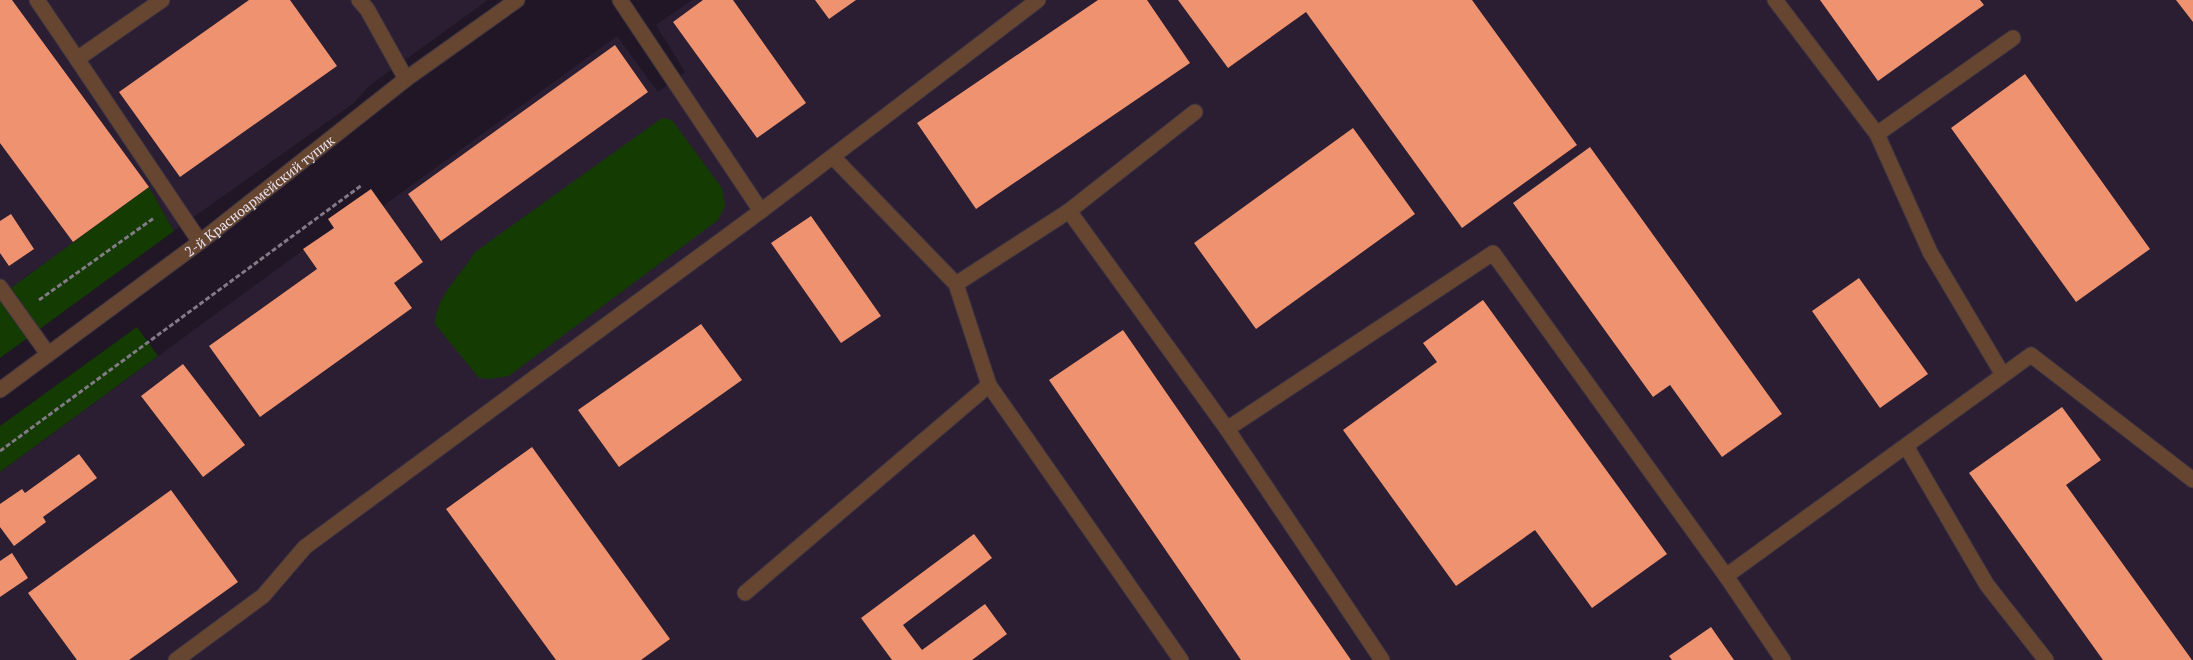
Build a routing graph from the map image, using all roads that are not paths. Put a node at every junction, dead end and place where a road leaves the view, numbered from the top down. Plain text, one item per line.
1 (37, 0) edge
2 (162, 0) edge
3 (359, 0) edge
4 (517, 0) edge
5 (620, 0) edge
6 (1038, 0) edge
7 (1775, 0) edge
8 (2013, 38) dead end
9 (77, 59) junction
10 (406, 79) junction
11 (1195, 112) dead end
12 (1877, 134) junction
13 (833, 157) junction
14 (761, 211) junction
15 (1069, 211) junction
16 (200, 242) junction
17 (956, 284) junction
18 (0, 287) edge
19 (48, 354) junction
20 (2003, 375) junction
21 (989, 385) junction
22 (0, 390) edge
23 (1228, 429) junction
24 (1906, 446) junction
25 (2193, 480) edge
26 (1726, 576) junction
27 (745, 593) dead end
28 (176, 660) edge
29 (1181, 660) edge
30 (1382, 660) edge
31 (1783, 660) edge
32 (2046, 660) edge

1 - 9 street
2 - 9 street
3 - 10 street
4 - 10 street, 2-й Красноармейский тупик
5 - 14 street
6 - 13 street
7 - 12 street
8 - 12 street
9 - 16 street
10 - 16 street, 2-й Красноармейский тупик
11 - 15 street
12 - 20 street
13 - 14 street
13 - 17 street
14 - 28 street
15 - 17 street
15 - 23 street
16 - 19 street, 2-й Красноармейский тупик
17 - 21 street
18 - 19 street
19 - 22 street, 2-й Красноармейский тупик
20 - 24 street
20 - 25 street
21 - 27 street
21 - 29 street
23 - 26 street
23 - 30 street
24 - 26 street
24 - 32 street
26 - 31 street

